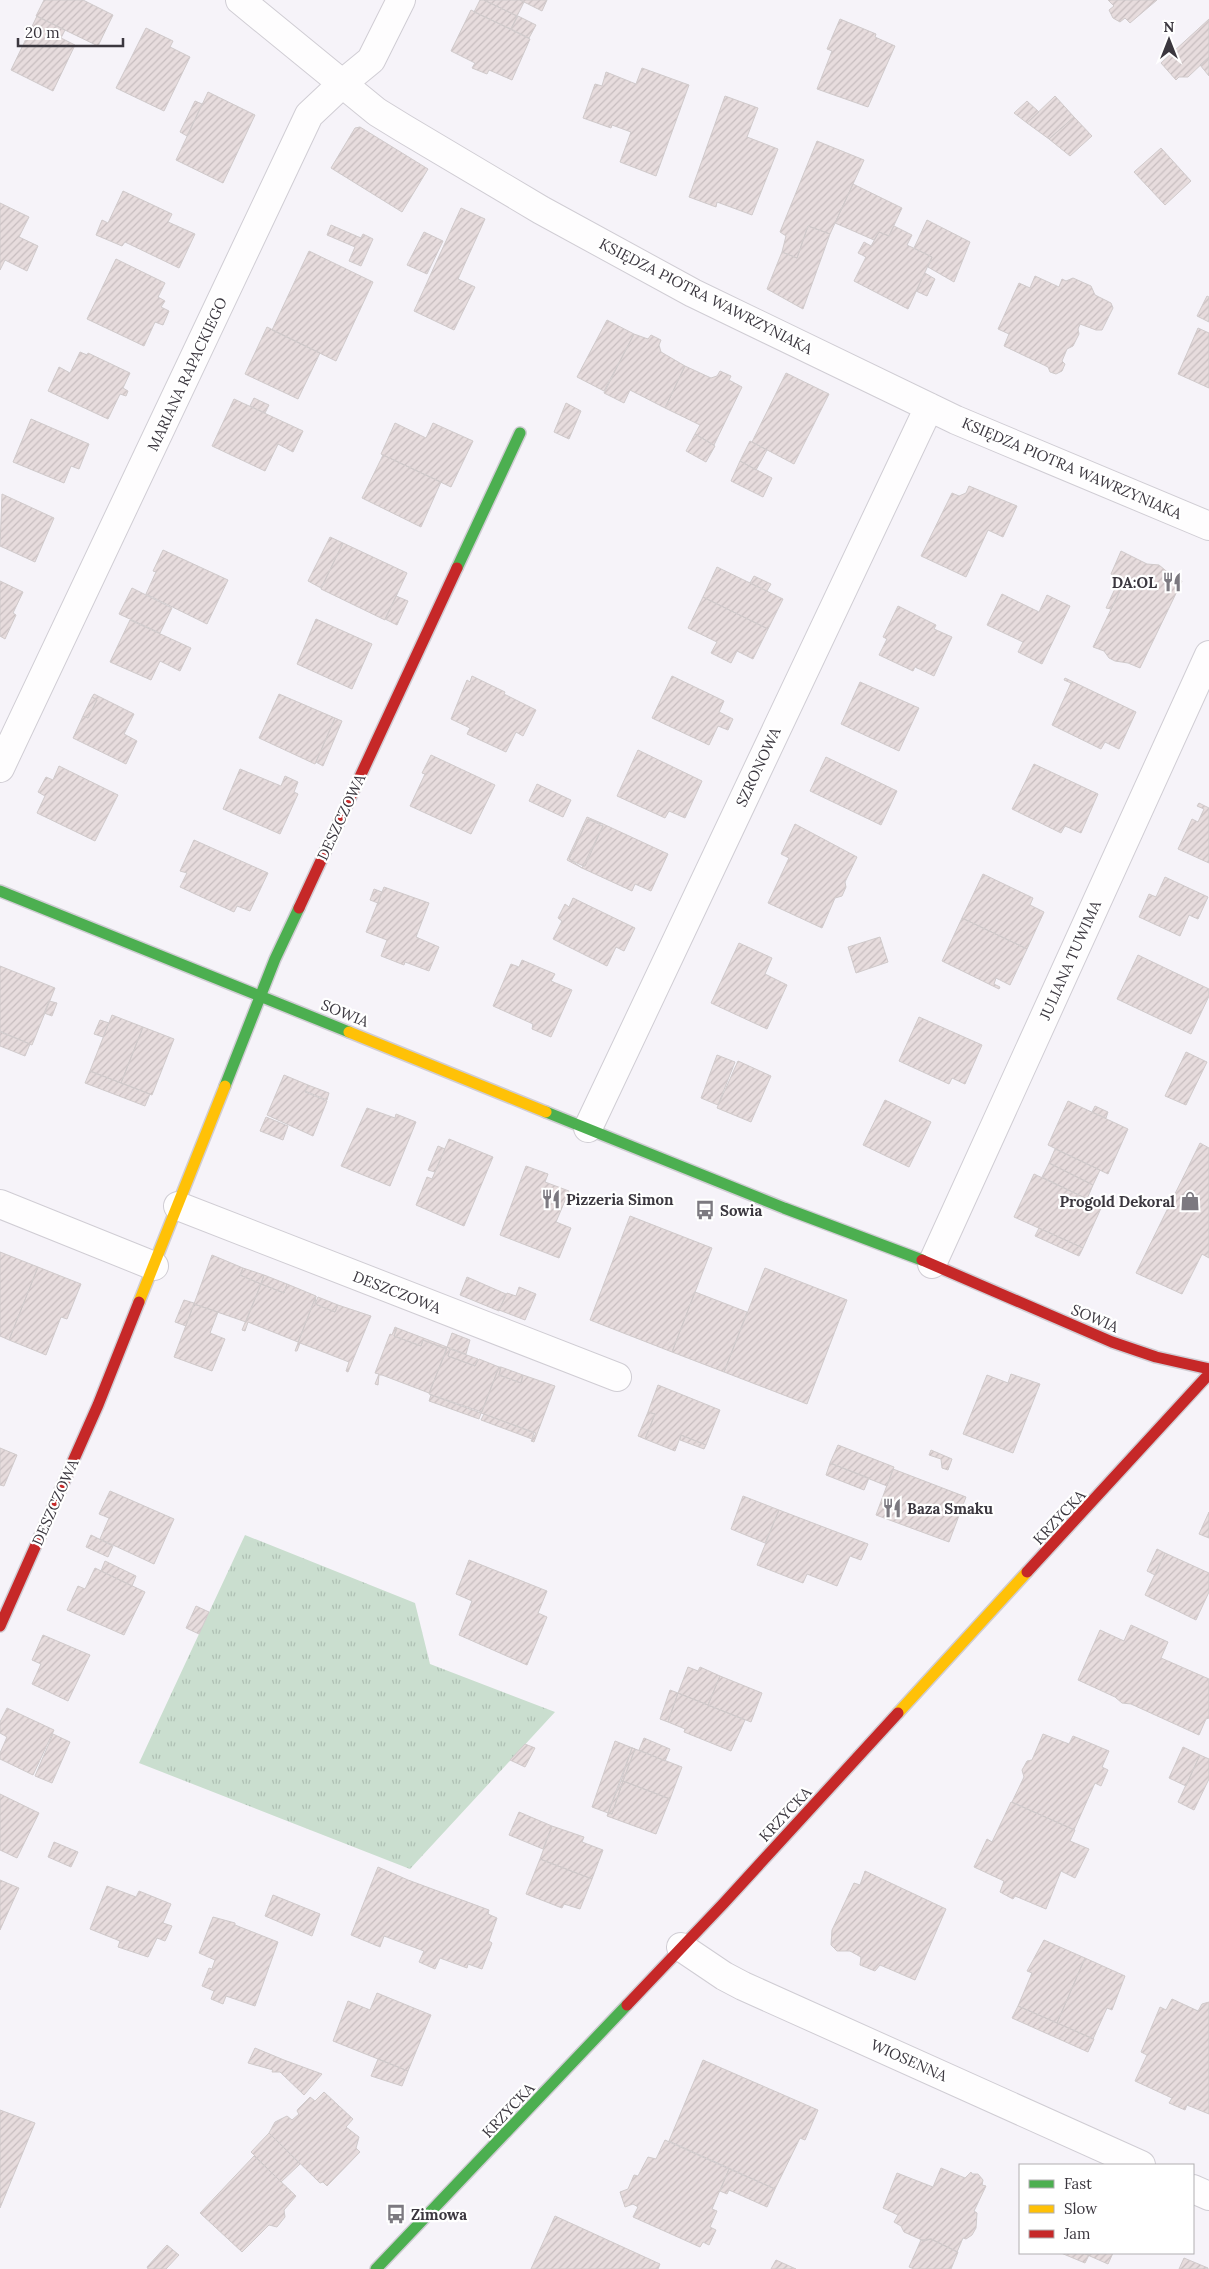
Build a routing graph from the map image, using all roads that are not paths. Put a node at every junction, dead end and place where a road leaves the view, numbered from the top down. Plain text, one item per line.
1 (240, 0) edge
2 (401, 0) edge
3 (343, 83) junction
4 (929, 407) junction
5 (520, 433) dead end
6 (1209, 526) edge
7 (1209, 655) edge
8 (0, 768) edge
9 (0, 891) edge
10 (260, 995) junction
11 (588, 1128) junction
12 (0, 1204) edge
13 (178, 1206) junction
14 (932, 1264) junction
15 (154, 1266) junction
16 (1209, 1369) edge
17 (1209, 1374) edge
18 (617, 1376) dead end
19 (3, 1609) edge
20 (681, 1947) junction
21 (1139, 2164) edge
22 (1194, 2189) edge
23 (1209, 2196) edge
24 (376, 2269) edge

1 - 3 street, KSIĘDZA PIOTRA WAWRZYNIAKA
2 - 3 street, MARIANA RAPACKIEGO
3 - 4 street, KSIĘDZA PIOTRA WAWRZYNIAKA
3 - 8 street, MARIANA RAPACKIEGO
4 - 6 street, KSIĘDZA PIOTRA WAWRZYNIAKA
4 - 11 street, SZRONOWA
5 - 10 street, DESZCZOWA
7 - 14 street, JULIANA TUWIMA
9 - 10 street, SOWIA
10 - 11 street, SOWIA
10 - 13 street, DESZCZOWA
11 - 14 street, SOWIA
12 - 15 street
13 - 15 street, DESZCZOWA
13 - 18 street, DESZCZOWA
14 - 16 street, SOWIA
15 - 19 street, DESZCZOWA
17 - 20 street, KRZYCKA
20 - 21 street, WIOSENNA
20 - 24 street, KRZYCKA
22 - 23 street

